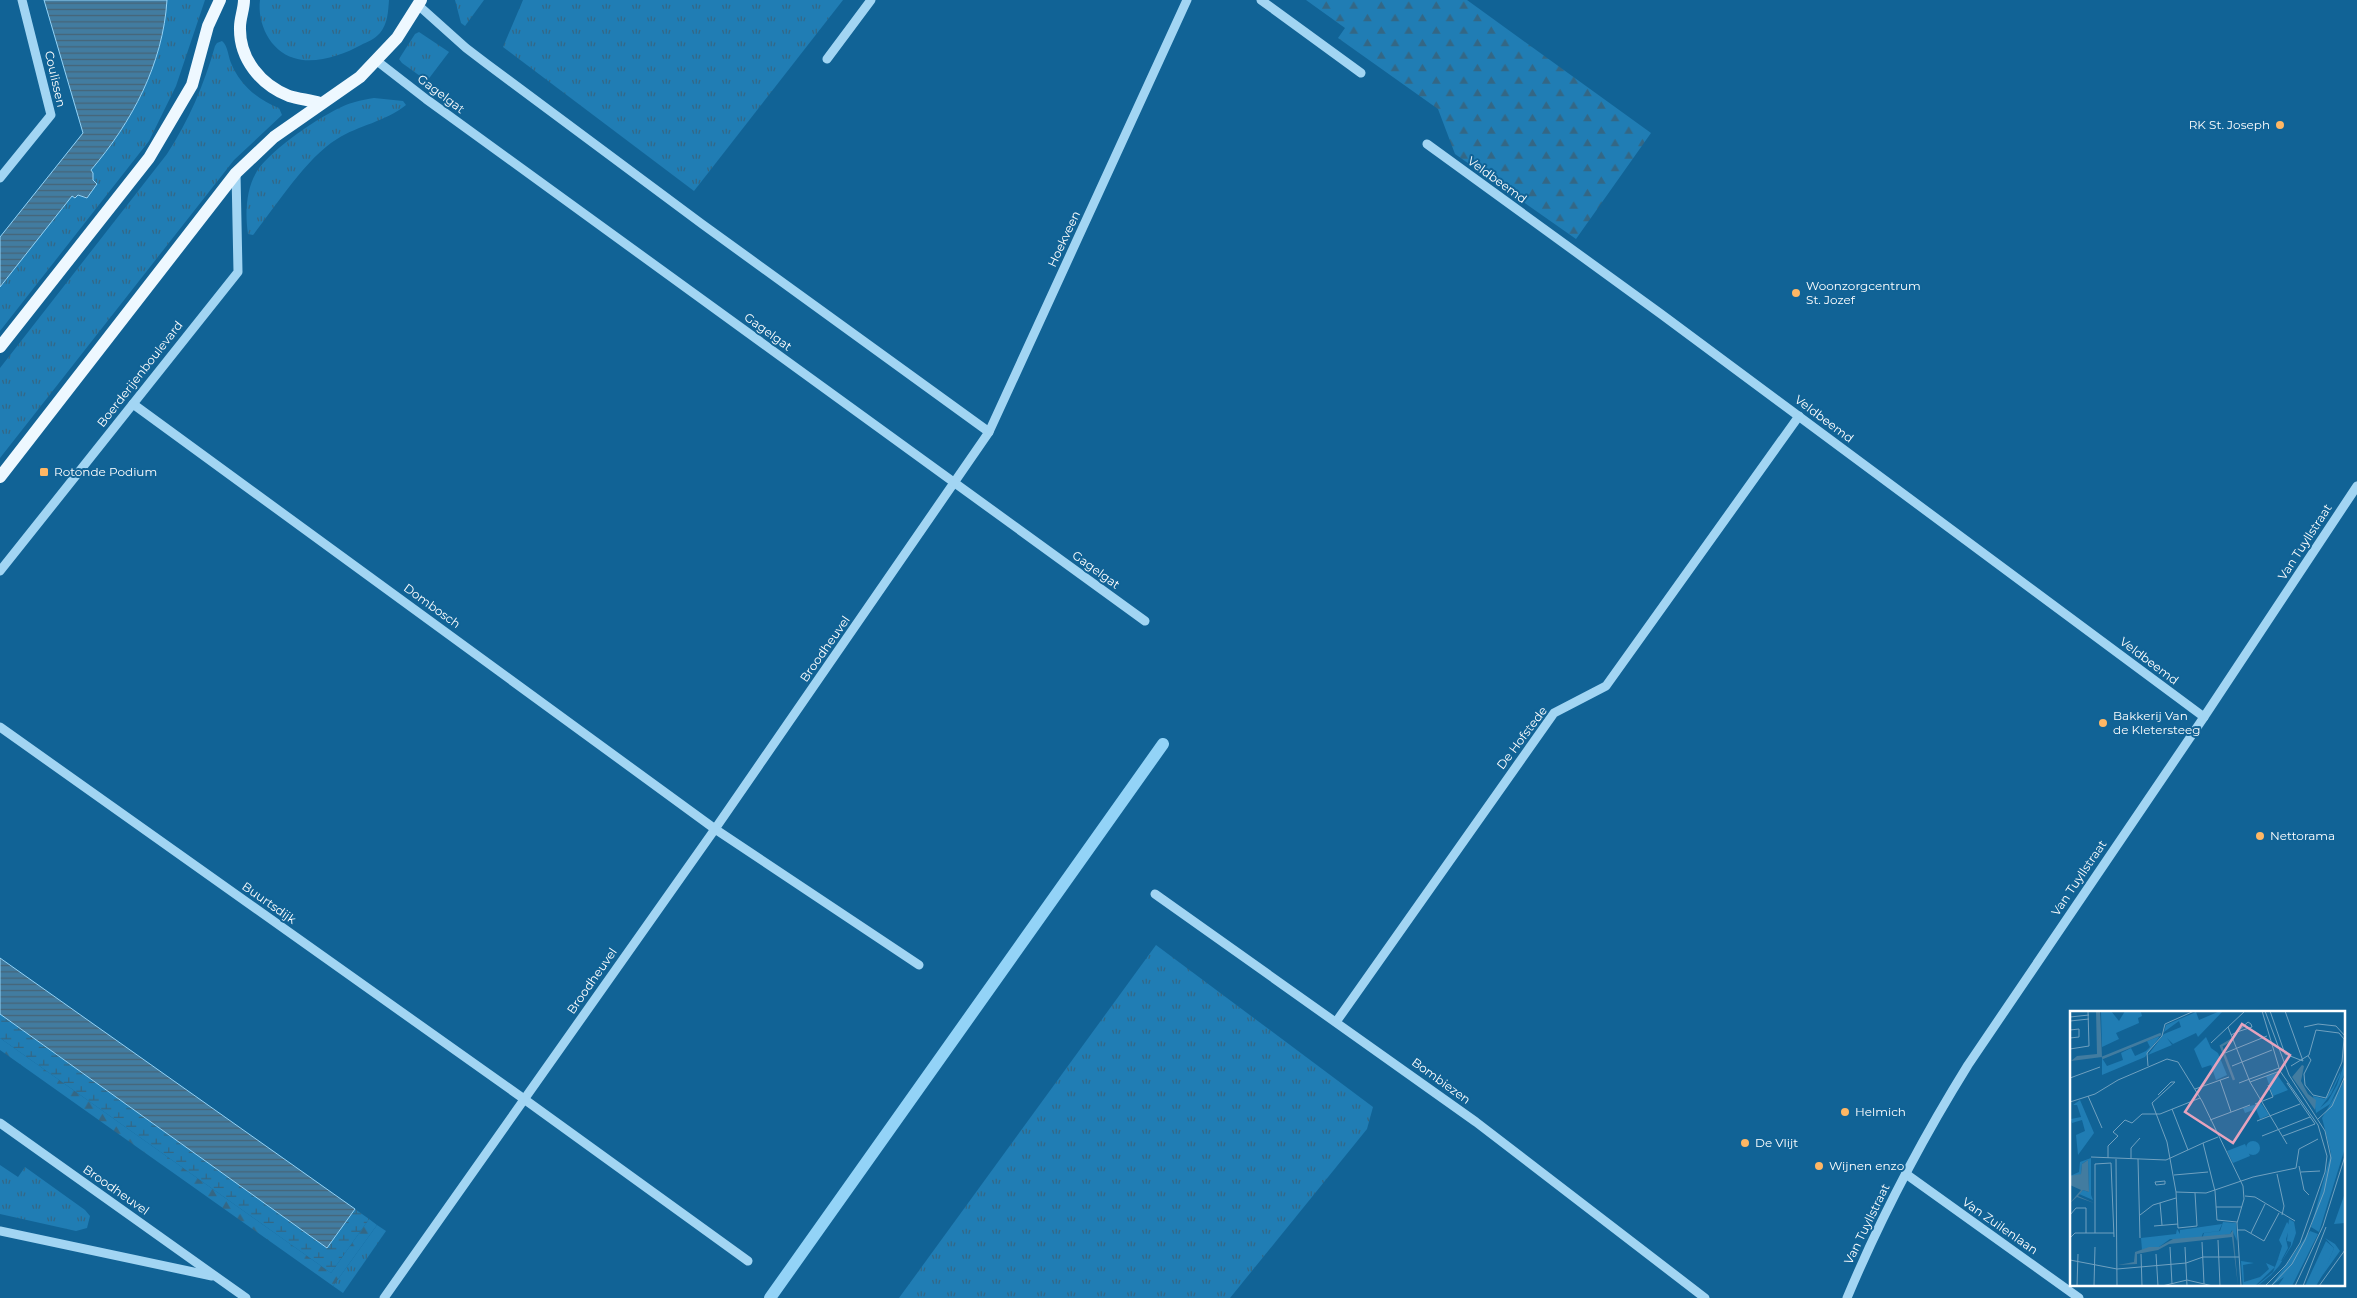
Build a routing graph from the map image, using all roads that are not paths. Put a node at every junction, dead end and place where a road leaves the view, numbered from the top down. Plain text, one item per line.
1 (22, 0) edge
2 (220, 0) edge
3 (244, 0) edge
4 (871, 0) edge
5 (1187, 0) edge
6 (1261, 0) edge
7 (420, 3) edge
8 (827, 58) dead end
9 (377, 61) junction
10 (1360, 73) dead end
11 (320, 103) junction
12 (1427, 144) dead end
13 (236, 172) junction
14 (0, 178) edge
15 (0, 347) edge
16 (134, 404) junction
17 (1799, 416) junction
18 (989, 432) junction
19 (0, 477) edge
20 (955, 484) junction
21 (2357, 486) edge
22 (0, 571) edge
23 (1145, 621) dead end
24 (2204, 717) junction
25 (0, 728) edge
26 (715, 828) junction
27 (1155, 894) dead end
28 (919, 965) dead end
29 (1336, 1022) junction
30 (524, 1099) junction
31 (0, 1123) edge
32 (1906, 1174) junction
33 (0, 1230) edge
34 (748, 1261) dead end
35 (217, 1277) junction
36 (246, 1298) edge
37 (384, 1298) edge
38 (1704, 1298) edge
39 (1848, 1298) edge
40 (2079, 1298) edge

1 - 14 street, Coulissen
2 - 15 main road
3 - 11 main road
4 - 8 street
5 - 18 street, Hoekveen
6 - 10 street
7 - 9 main road
7 - 18 street
9 - 11 main road
9 - 20 street, Gagelgat
11 - 13 main road
12 - 17 street, Veldbeemd
13 - 16 street, Boerderijenboulevard
13 - 19 main road
16 - 22 street, Boerderijenboulevard
16 - 26 street, Dombosch
17 - 24 street, Veldbeemd
17 - 29 street, De Hofstede
18 - 20 street, Hoekveen
20 - 23 street, Gagelgat
20 - 26 street, Broodheuvel
21 - 24 street, Van Tuyllstraat
24 - 32 street, Van Tuyllstraat
25 - 30 street, Buurtsdijk
26 - 28 street
26 - 30 street, Broodheuvel
27 - 29 street, Bombiezen
29 - 38 street, Bombiezen
30 - 34 street
30 - 37 street, Broodheuvel
31 - 35 street, Broodheuvel
32 - 39 street, Van Tuyllstraat
32 - 40 street, Van Zuilenlaan
33 - 35 street, Broodheuvel
35 - 36 street, Broodheuvel

